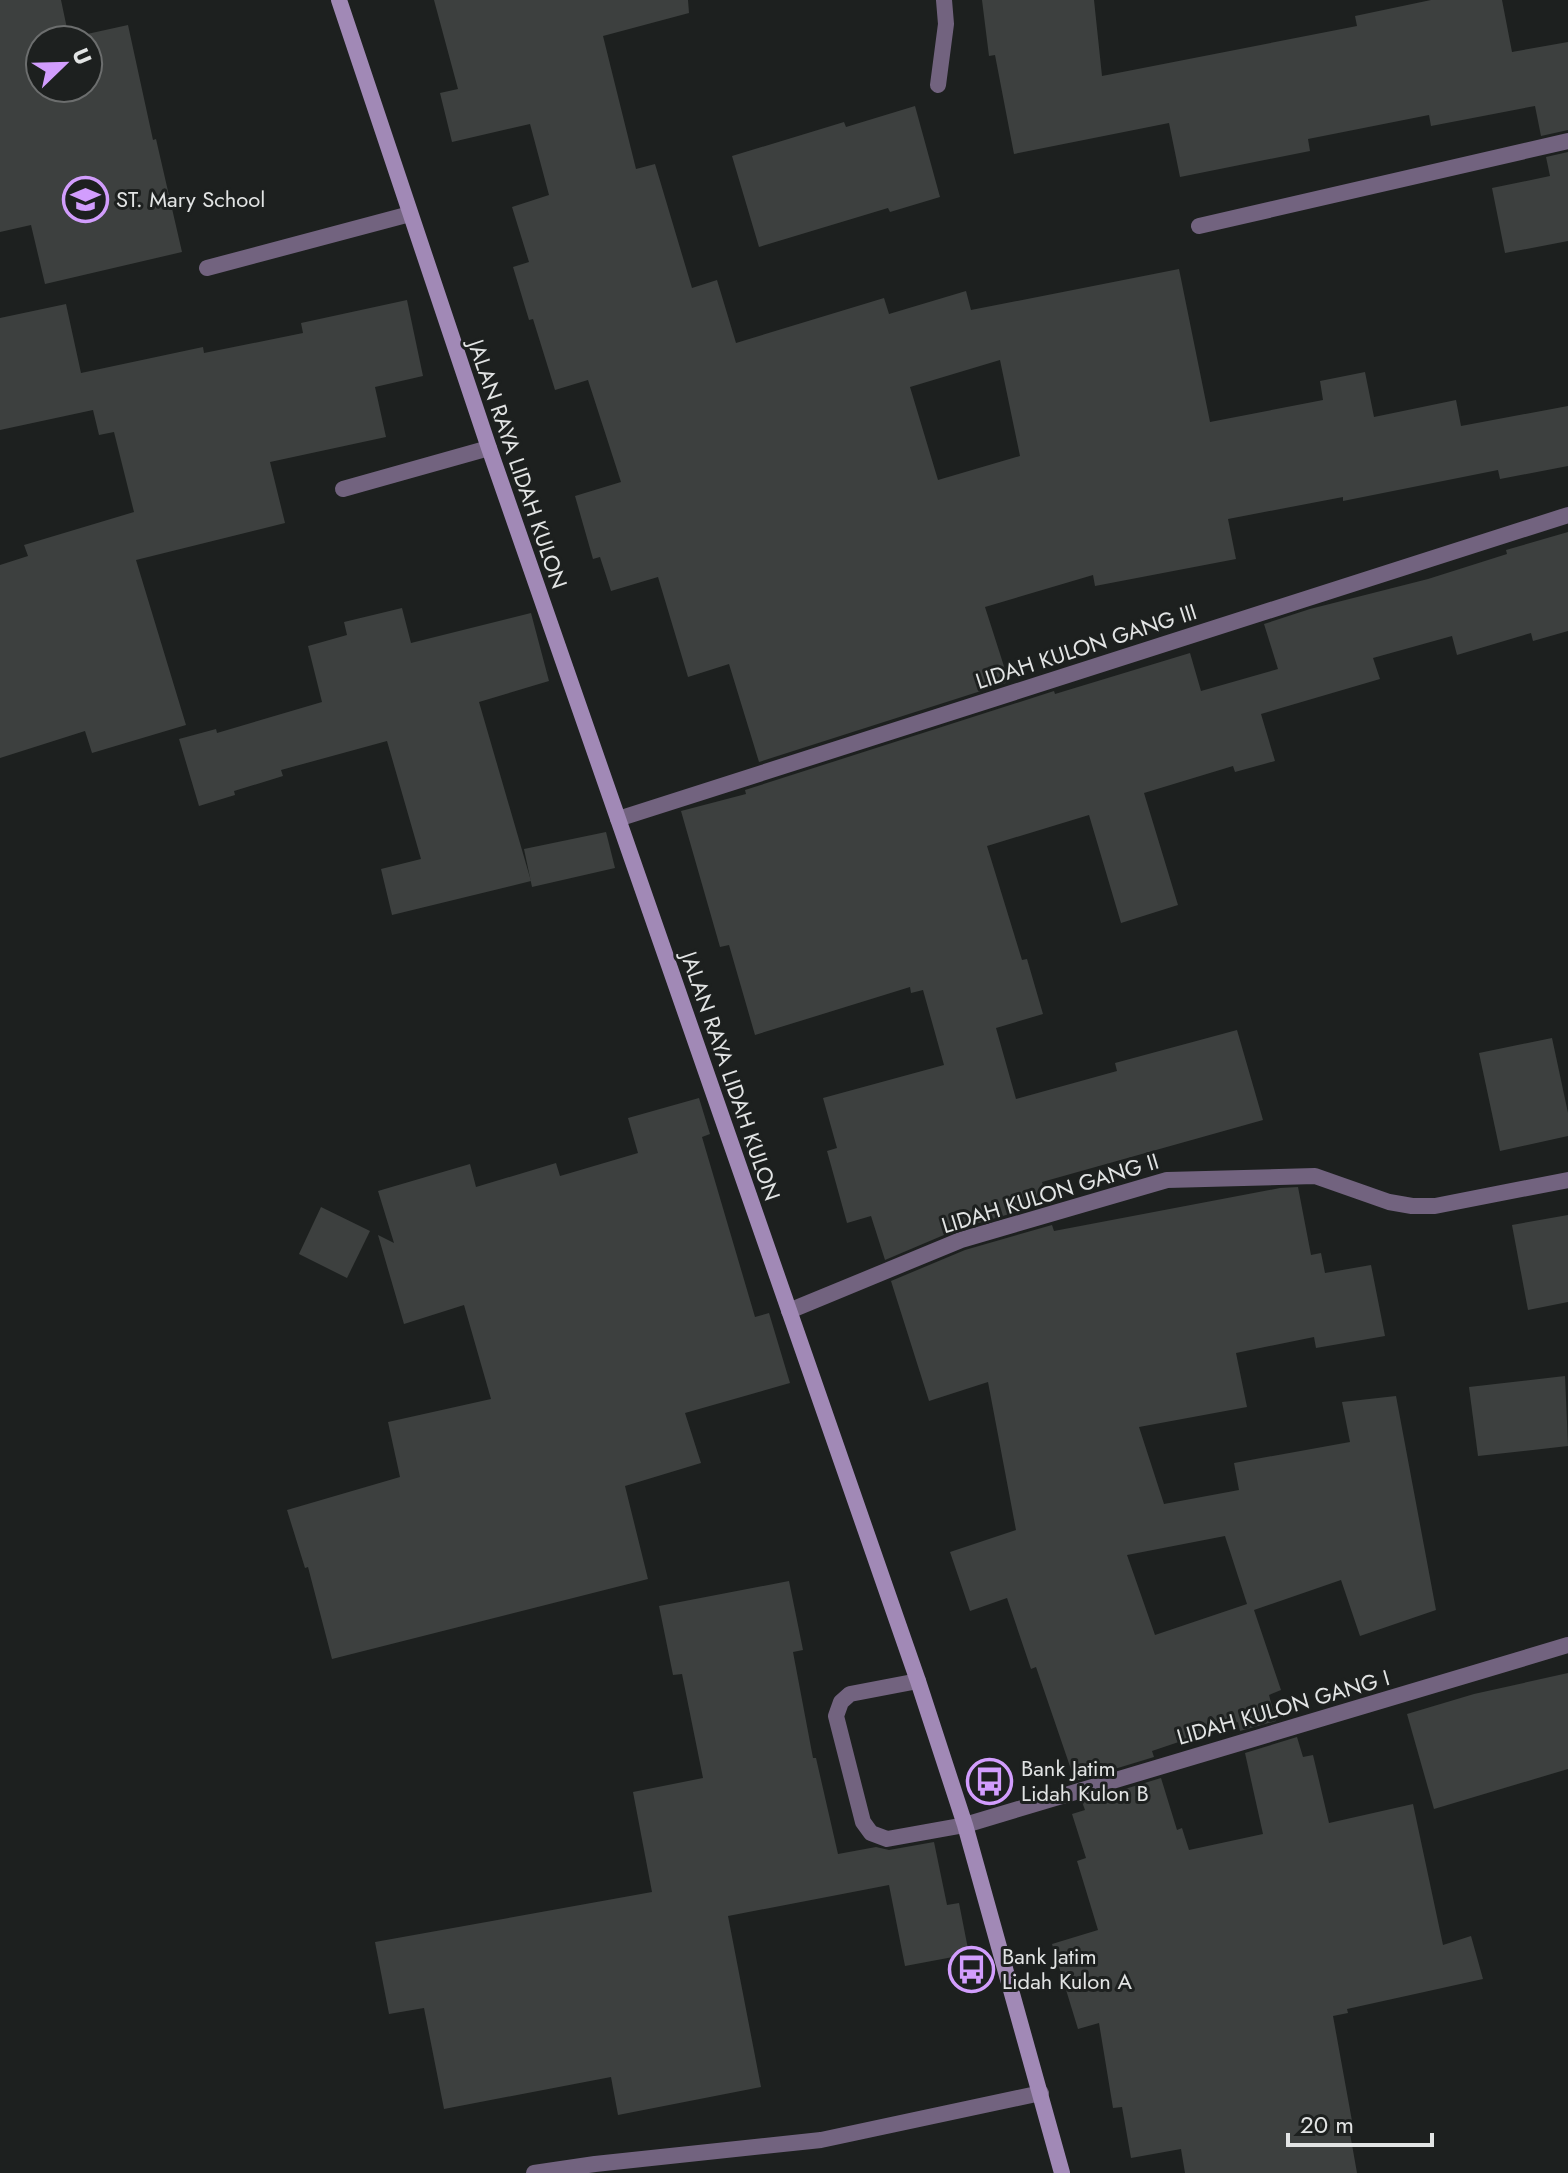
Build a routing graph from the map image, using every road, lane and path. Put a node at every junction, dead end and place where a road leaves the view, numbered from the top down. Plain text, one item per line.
1 (339, 0) edge
2 (944, 0) edge
3 (938, 85) dead end
4 (1568, 141) edge
5 (410, 214) junction
6 (1199, 226) dead end
7 (207, 268) dead end
8 (489, 448) junction
9 (343, 489) dead end
10 (1568, 515) edge
11 (618, 819) junction
12 (1568, 1180) edge
13 (789, 1311) junction
14 (1568, 1645) edge
15 (918, 1681) junction
16 (965, 1825) junction
17 (1041, 2093) junction
18 (534, 2173) edge
19 (1062, 2173) edge

1 - 5 main road, JALAN RAYA LIDAH KULON
2 - 3 street
4 - 6 street
5 - 7 street
5 - 8 main road, JALAN RAYA LIDAH KULON
8 - 9 street
8 - 11 main road, JALAN RAYA LIDAH KULON
10 - 11 street, LIDAH KULON GANG III
11 - 13 main road, JALAN RAYA LIDAH KULON
12 - 13 street, LIDAH KULON GANG II
13 - 15 main road, JALAN RAYA LIDAH KULON
14 - 16 street, LIDAH KULON GANG I
15 - 16 main road, JALAN RAYA LIDAH KULON
15 - 16 street, LIDAH KULON GANG I
16 - 17 main road, JALAN RAYA LIDAH KULON
17 - 18 street
17 - 19 main road, JALAN RAYA LIDAH KULON

